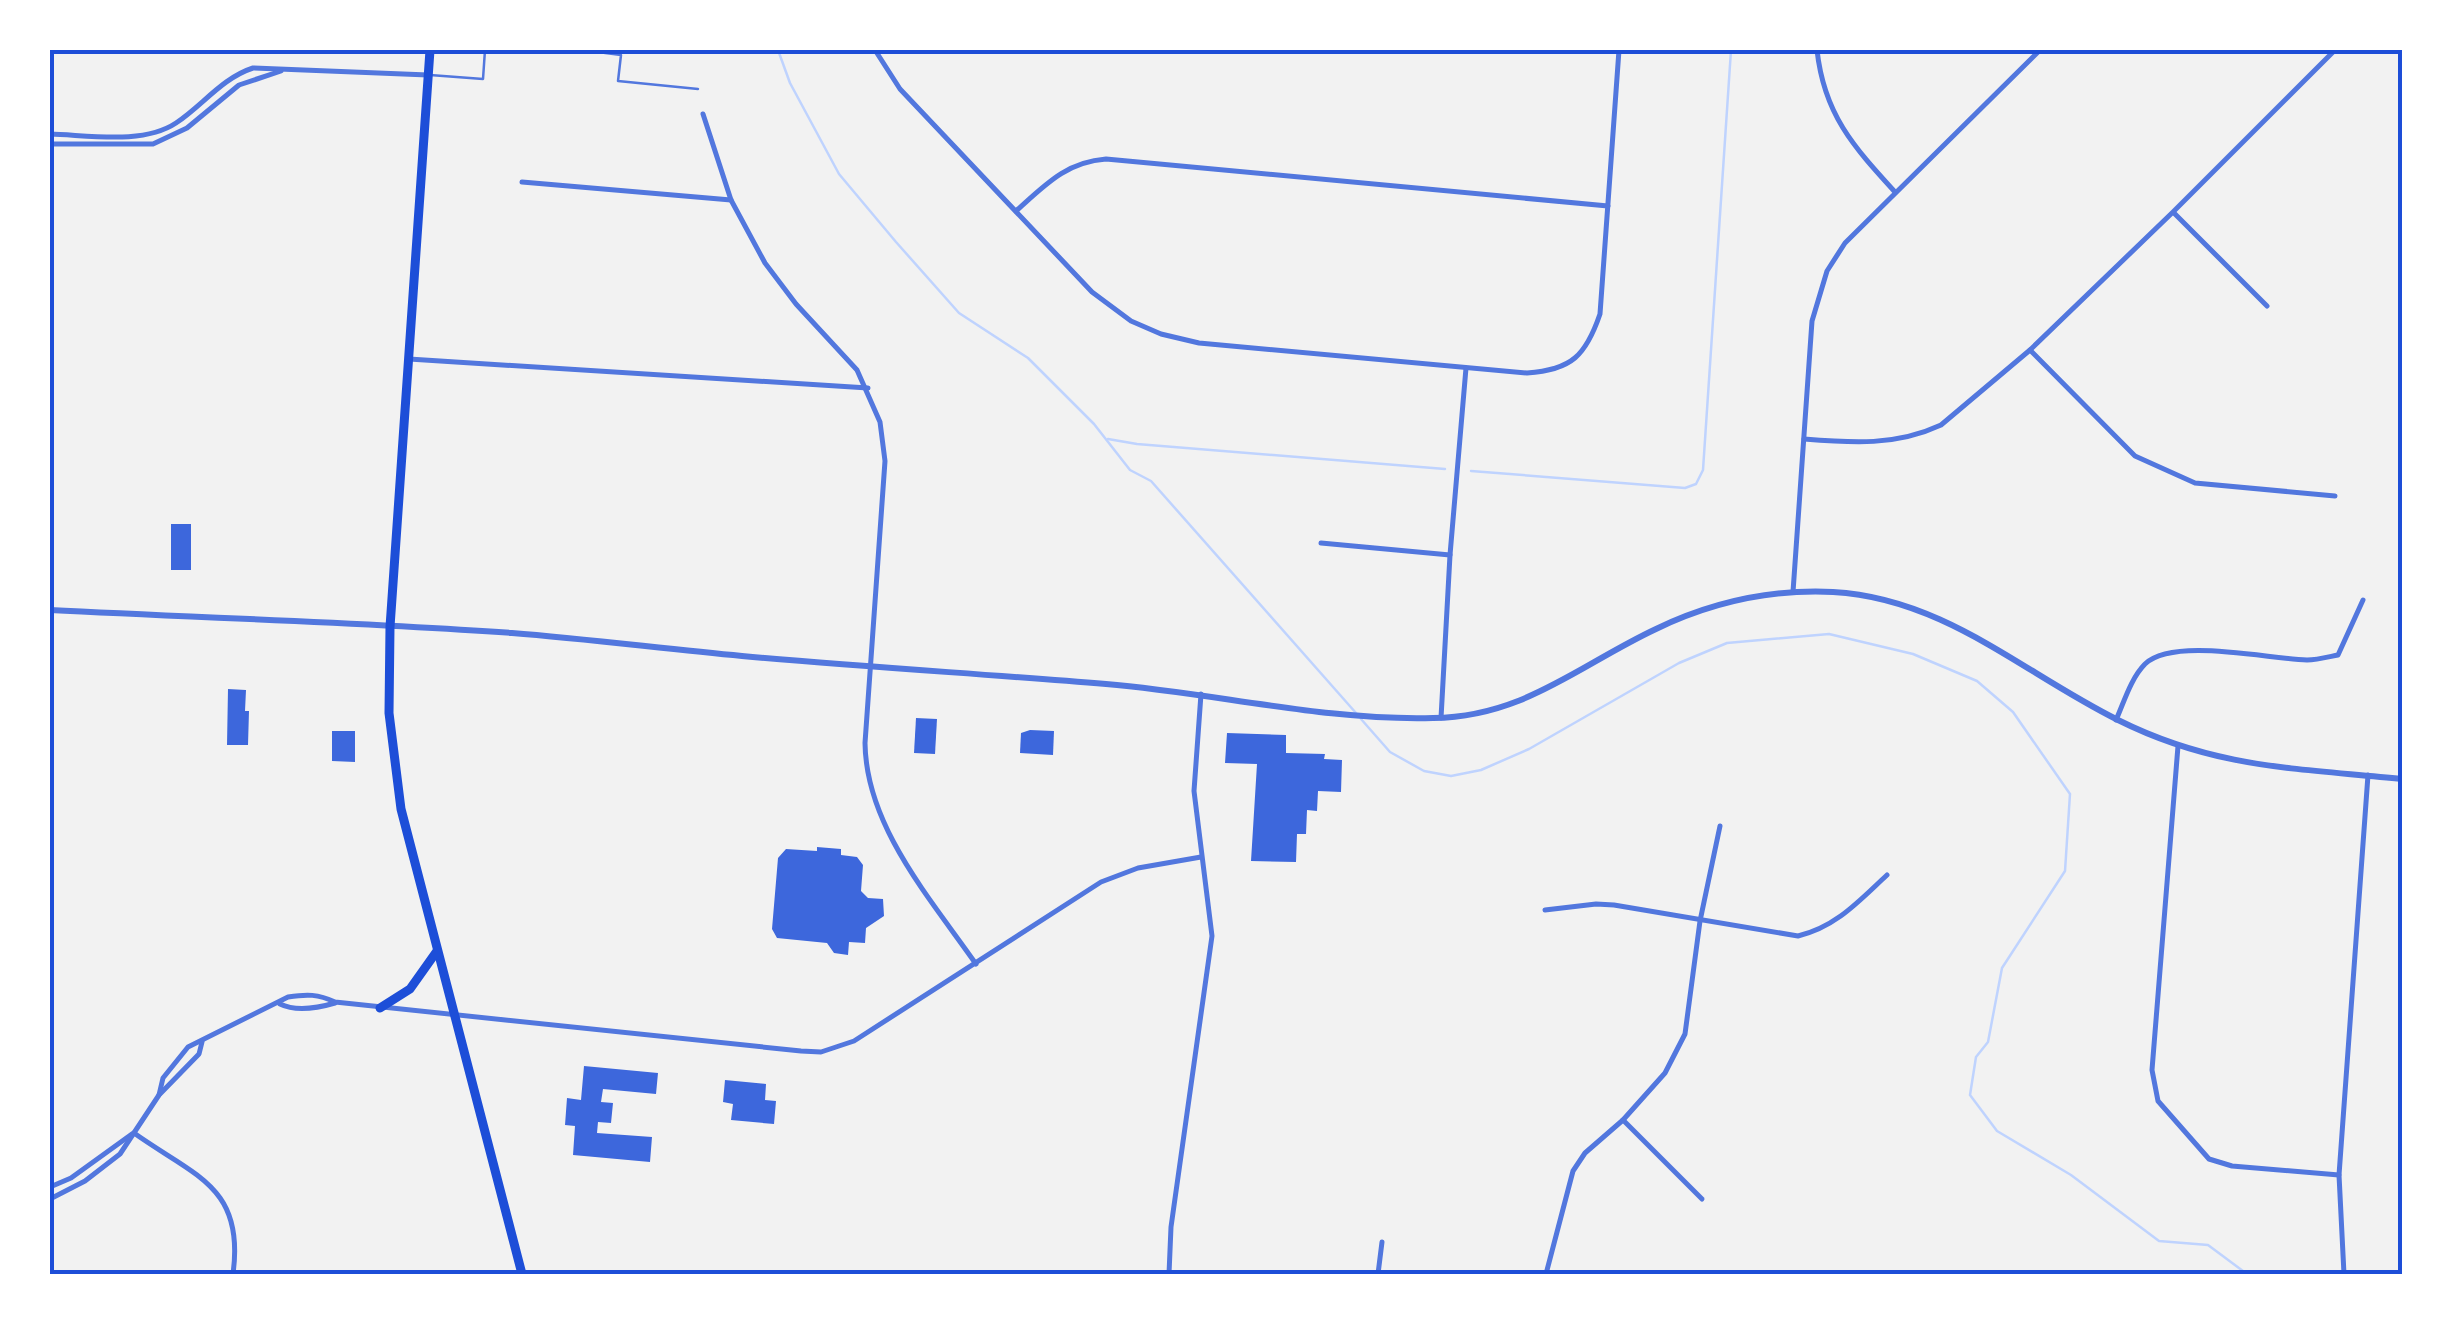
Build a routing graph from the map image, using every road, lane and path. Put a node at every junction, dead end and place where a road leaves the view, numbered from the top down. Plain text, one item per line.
1 (430, 50) edge
2 (485, 50) edge
3 (582, 50) edge
4 (875, 50) edge
5 (1619, 50) edge
6 (1816, 50) edge
7 (2040, 50) edge
8 (2335, 50) edge
9 (284, 70) junction
10 (428, 75) junction
11 (698, 89) dead end
12 (703, 114) dead end
13 (50, 134) edge
14 (50, 144) edge
15 (522, 182) dead end
16 (1895, 192) junction
17 (731, 200) junction
18 (1608, 206) junction
19 (1016, 211) junction
20 (2174, 212) junction
21 (2268, 306) dead end
22 (2030, 350) junction
23 (409, 359) junction
24 (1466, 368) junction
25 (868, 388) junction
26 (1804, 439) junction
27 (2334, 496) dead end
28 (1322, 543) dead end
29 (1450, 555) junction
30 (1793, 592) junction
31 (2363, 600) dead end
32 (50, 610) edge
33 (390, 627) junction
34 (871, 666) junction
35 (1201, 694) junction
36 (1442, 718) junction
37 (2116, 720) junction
38 (2178, 746) junction
39 (2368, 775) junction
40 (2402, 779) edge
41 (1720, 826) dead end
42 (1201, 857) junction
43 (1886, 874) dead end
44 (1545, 910) dead end
45 (1700, 921) junction
46 (437, 951) junction
47 (976, 964) junction
48 (335, 1002) junction
49 (280, 1004) junction
50 (380, 1008) junction
51 (454, 1016) junction
52 (202, 1042) junction
53 (159, 1094) junction
54 (1622, 1120) junction
55 (134, 1133) junction
56 (2339, 1175) junction
57 (50, 1187) edge
58 (50, 1199) edge
59 (1702, 1199) dead end
60 (1382, 1242) dead end
61 (233, 1274) edge
62 (522, 1274) edge
63 (1168, 1274) edge
64 (1378, 1274) edge
65 (1546, 1274) edge
66 (2344, 1274) edge

1 - 10 main road
2 - 10 lane
3 - 11 lane
4 - 19 street
5 - 18 street
6 - 16 street
7 - 16 street
8 - 20 street
9 - 10 street
9 - 13 street
9 - 14 street
10 - 23 main road
12 - 17 street
15 - 17 street
16 - 26 street
17 - 25 street
18 - 19 street
18 - 24 street
19 - 24 street
20 - 21 street
20 - 22 street
22 - 26 street
22 - 27 street
23 - 25 street
23 - 33 main road
24 - 29 street
25 - 34 street
26 - 30 street
28 - 29 street
29 - 36 street
30 - 36 street
30 - 37 street
31 - 37 street
32 - 33 street
33 - 34 street
33 - 46 main road
34 - 35 street
34 - 47 street
35 - 36 street
35 - 42 street
37 - 38 street
38 - 39 street
38 - 56 street
39 - 40 street
39 - 56 street
41 - 45 street
42 - 47 street
42 - 63 street
43 - 45 street
44 - 45 street
45 - 54 street
46 - 50 main road
46 - 51 main road
47 - 51 street
48 - 49 street
48 - 49 street
48 - 50 street
49 - 52 street
50 - 51 street
51 - 62 main road
52 - 53 street
52 - 53 street
53 - 55 street
54 - 59 street
54 - 65 street
55 - 57 street
55 - 58 street
55 - 61 street
56 - 66 street
60 - 64 street

